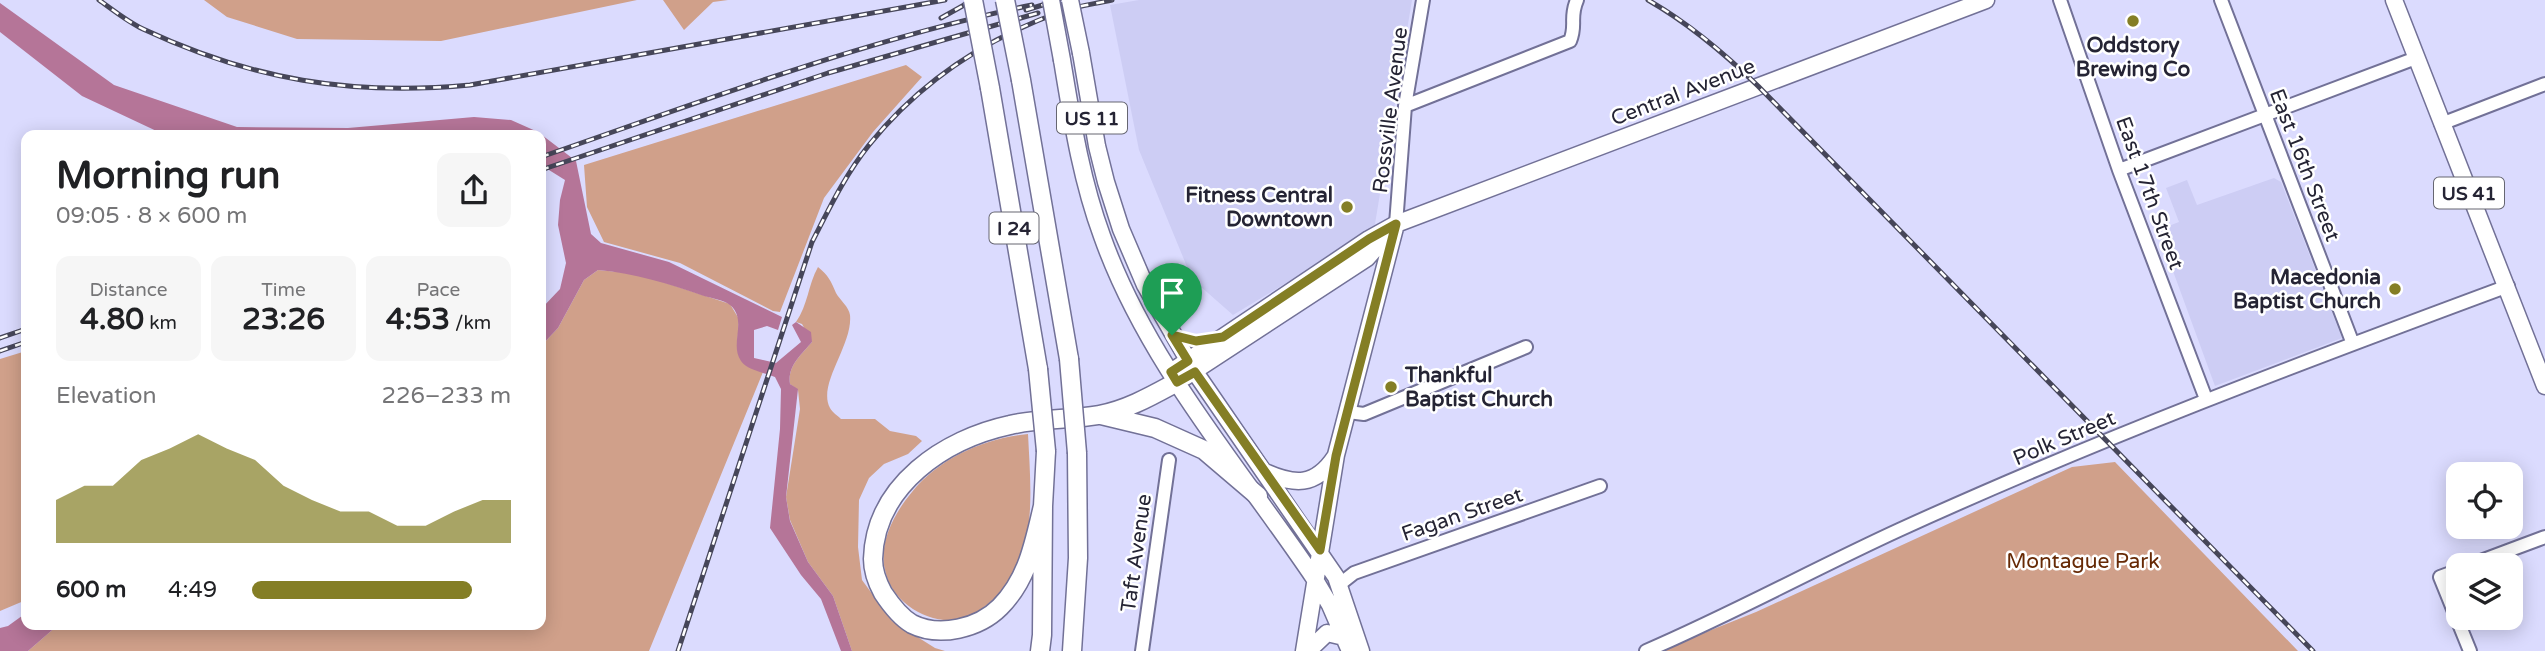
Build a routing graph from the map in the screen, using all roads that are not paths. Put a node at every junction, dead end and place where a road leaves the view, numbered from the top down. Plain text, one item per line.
1 (973, 0) edge
2 (1005, 0) edge
3 (1051, 0) edge
4 (1070, 0) edge
5 (1423, 0) edge
6 (1577, 0) edge
7 (1986, 0) edge
8 (2060, 0) edge
9 (2221, 0) edge
10 (2394, 0) edge
11 (2416, 58) junction
12 (2545, 84) edge
13 (1405, 106) junction
14 (2264, 114) junction
15 (2441, 124) junction
16 (2119, 170) junction
17 (1396, 224) junction
18 (2508, 286) junction
19 (1172, 335) junction
20 (1223, 337) junction
21 (2353, 344) junction
22 (1527, 347) dead end
23 (2540, 355) edge
24 (1191, 366) junction
25 (1174, 377) junction
26 (2545, 386) edge
27 (2206, 399) junction
28 (1348, 412) junction
29 (1101, 415) junction
30 (1336, 456) junction
31 (1169, 460) dead end
32 (1265, 472) junction
33 (1600, 486) dead end
34 (1258, 496) junction
35 (1043, 506) junction
36 (2545, 537) edge
37 (1320, 550) junction
38 (2502, 553) edge
39 (2446, 575) edge
40 (1314, 578) junction
41 (1340, 584) junction
42 (2446, 592) edge
43 (2461, 630) edge
44 (1347, 644) edge
45 (1040, 651) edge
46 (1072, 651) edge
47 (1142, 651) edge
48 (1306, 651) edge
49 (1361, 651) edge
50 (1646, 651) edge
51 (2470, 651) edge

1 - 35 highway, I 24, bridge
2 - 46 highway, I 24, bridge
3 - 25 main road, US 11, bridge
4 - 19 main road, US 11, bridge
5 - 13 street, Rossville Avenue
6 - 13 street
7 - 17 main road, Central Avenue
8 - 16 street, East 17th Street
9 - 14 street, East 16th Street
10 - 11 main road, US 41
11 - 14 street
11 - 15 main road, US 41
12 - 15 street
13 - 17 street, Rossville Avenue
14 - 16 street
14 - 21 street, East 16th Street
15 - 18 main road, US 41
16 - 27 street, East 17th Street
17 - 20 main road, Central Avenue
17 - 24 main road, Central Avenue
17 - 28 main road
18 - 21 street, Polk Street
18 - 23 main road, US 41
19 - 20 main road
19 - 24 main road, US 11
20 - 24 main road, Central Avenue
21 - 27 street, Polk Street
22 - 28 street
23 - 26 main road, US 41
24 - 25 main road, Central Avenue
24 - 32 main road, US 11
25 - 29 highway
25 - 34 main road, US 11
27 - 50 street, Polk Street
28 - 30 main road
29 - 34 highway
29 - 35 highway
30 - 32 main road
30 - 37 main road
31 - 47 street, Taft Avenue
32 - 37 main road, US 11
33 - 41 street, Fagan Street
34 - 40 main road, US 11
35 - 45 highway, I 24
36 - 38 street
37 - 40 main road
37 - 41 main road, US 11
39 - 42 street
40 - 44 main road, US 11
40 - 48 main road
41 - 49 main road, US 11
43 - 51 street
44 - 48 main road

